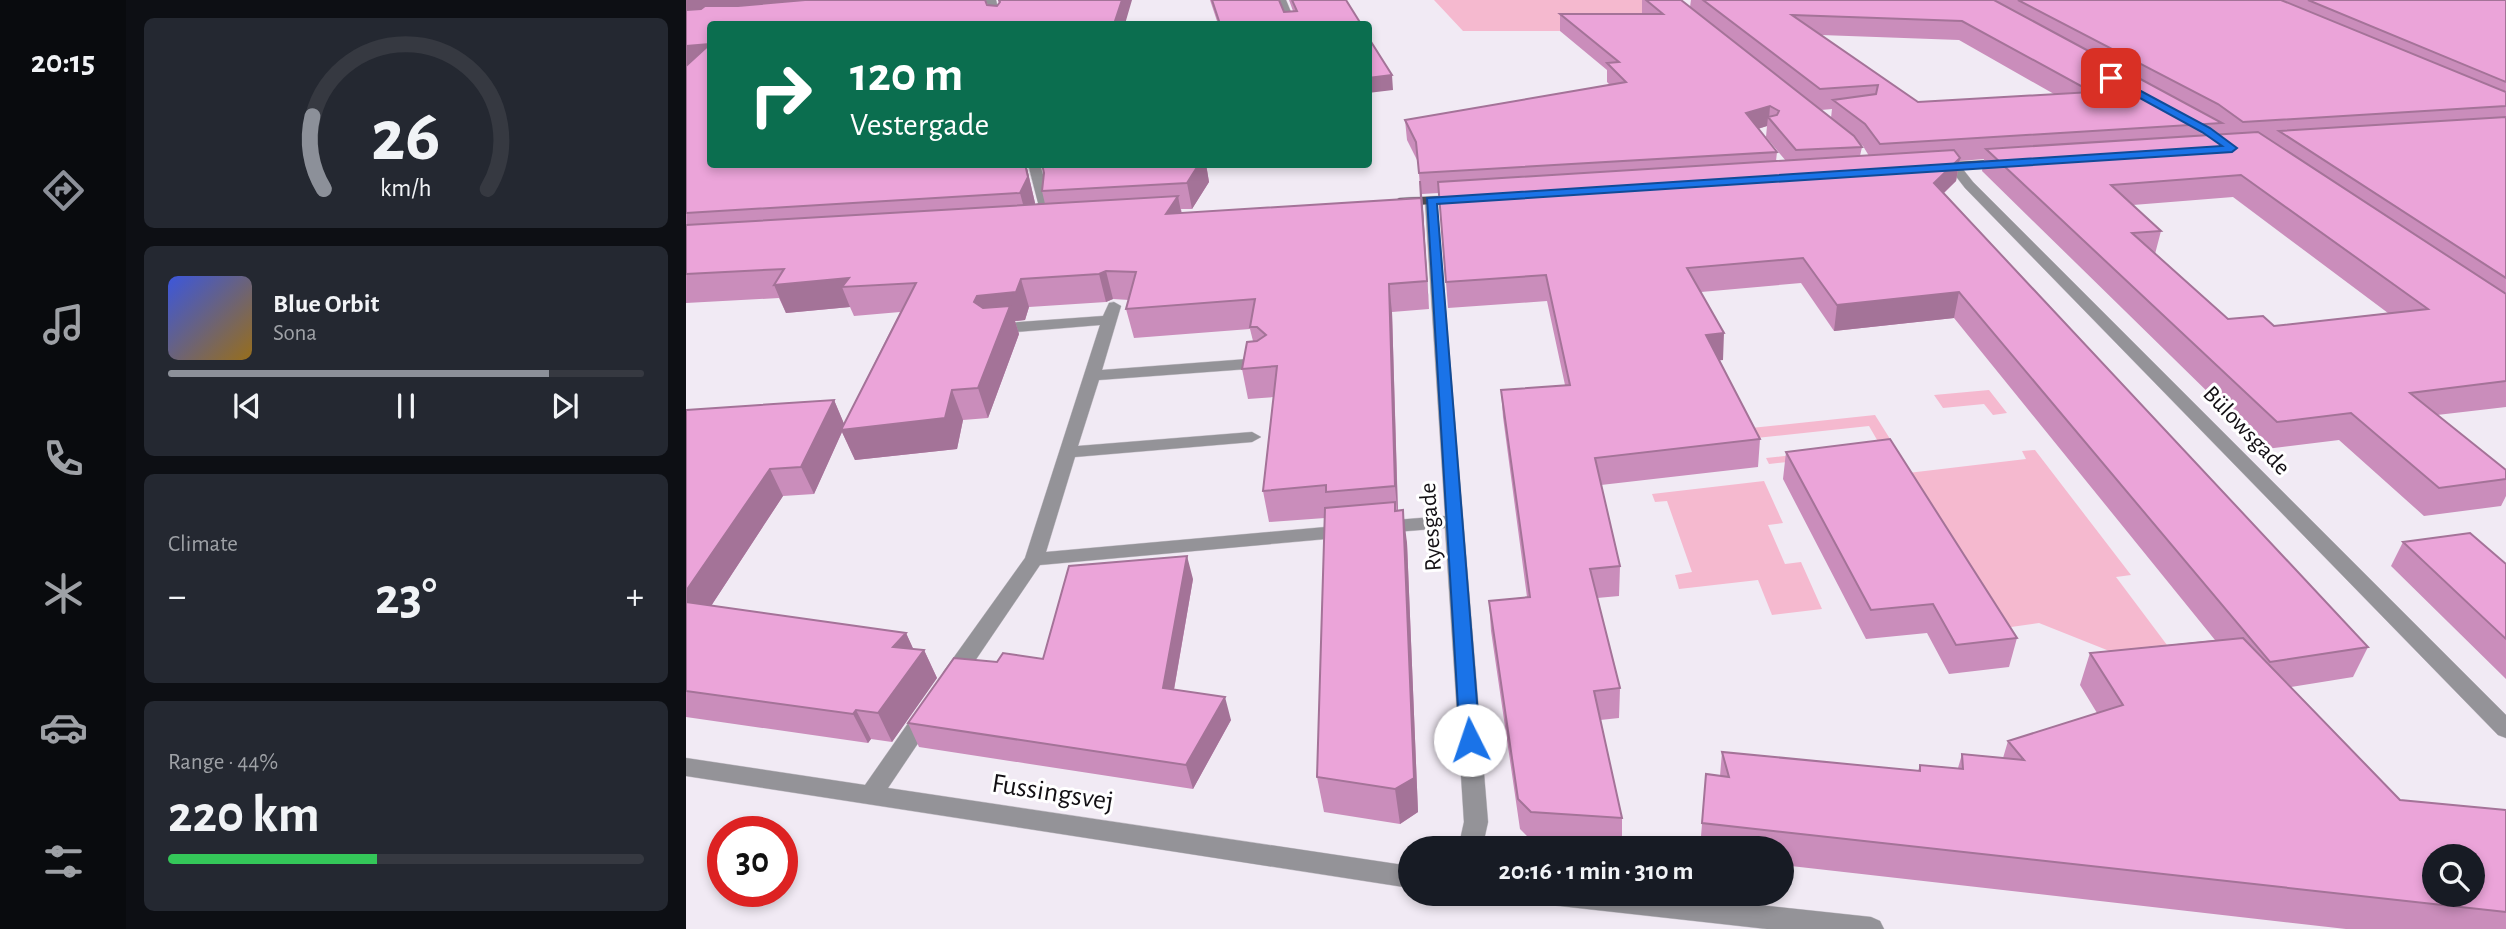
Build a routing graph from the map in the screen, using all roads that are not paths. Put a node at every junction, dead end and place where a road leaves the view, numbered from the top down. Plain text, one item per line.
1 (991, 0) edge
2 (1280, 0) edge
3 (945, 4) edge
4 (997, 21) edge
5 (1290, 21) edge
6 (2024, 162) edge
7 (1954, 166) junction
8 (1927, 167) edge
9 (1035, 168) edge
10 (1472, 198) edge
11 (1431, 201) junction
12 (1390, 203) edge
13 (1035, 224) edge
14 (993, 329) edge
15 (1261, 363) edge
16 (1091, 376) junction
17 (1252, 437) dead end
18 (1067, 452) junction
19 (1454, 521) junction
20 (1034, 559) junction
21 (2506, 729) edge
22 (686, 767) edge
23 (871, 795) junction
24 (1472, 836) edge
25 (1398, 875) edge
26 (1661, 906) edge
27 (1871, 929) edge

1 - 3 street
1 - 4 street
2 - 5 street
6 - 7 main road
7 - 8 main road
7 - 21 street, Bülowsgade
9 - 13 street
10 - 11 main road
11 - 12 main road
11 - 19 street, Ryesgade
14 - 16 street
15 - 16 street
16 - 18 street
17 - 18 street
18 - 20 street
19 - 20 street
19 - 24 street, Ryesgade
20 - 23 street
22 - 23 street, Fussingsvej
23 - 25 street, Fussingsvej
26 - 27 street

